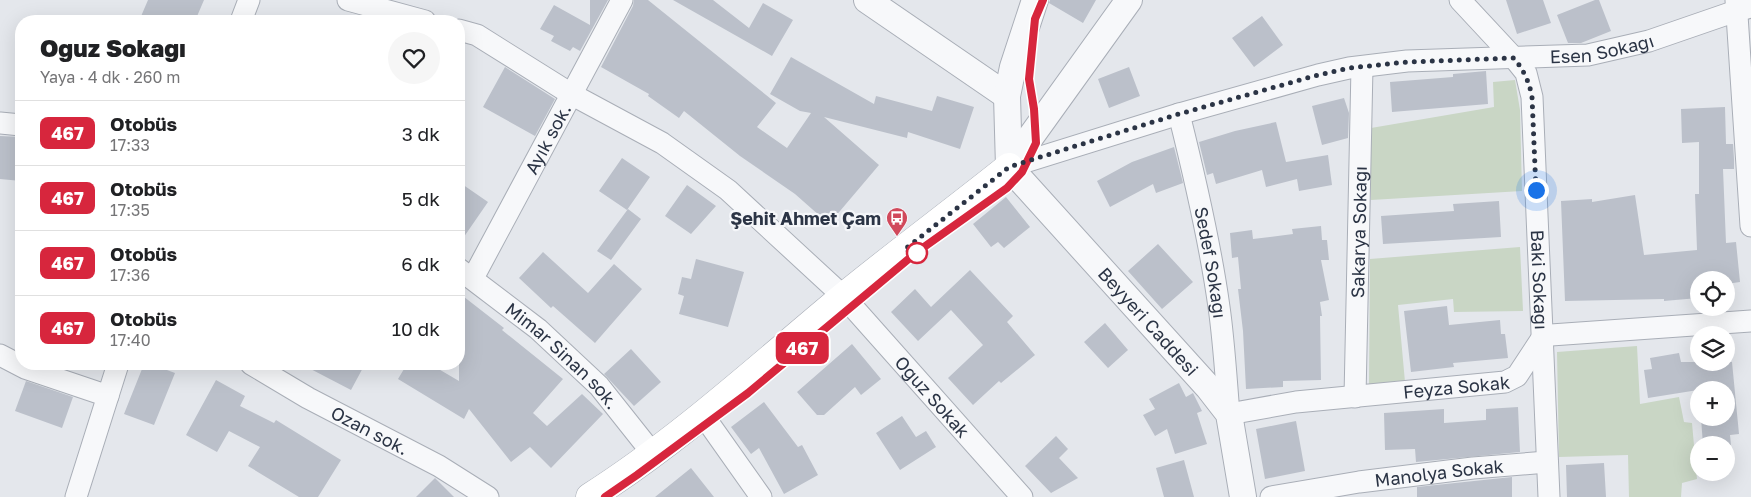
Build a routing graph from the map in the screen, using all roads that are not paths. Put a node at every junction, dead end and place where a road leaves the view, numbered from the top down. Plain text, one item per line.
1 (249, 0) edge
2 (348, 0) edge
3 (622, 0) edge
4 (867, 0) edge
5 (1035, 0) edge
6 (1129, 0) edge
7 (1460, 0) edge
8 (1741, 6) edge
9 (243, 15) edge
10 (396, 15) edge
11 (465, 32) edge
12 (1514, 58) junction
13 (1362, 67) junction
14 (571, 94) junction
15 (1007, 96) junction
16 (1179, 114) junction
17 (0, 123) edge
18 (15, 124) edge
19 (1009, 167) junction
20 (1751, 226) edge
21 (466, 274) edge
22 (844, 297) junction
23 (1751, 321) edge
24 (1542, 338) junction
25 (0, 355) edge
26 (15, 363) edge
27 (31, 370) edge
28 (116, 370) edge
29 (262, 370) edge
30 (108, 396) junction
31 (1355, 397) junction
32 (1229, 414) junction
33 (703, 415) junction
34 (653, 454) junction
35 (1547, 462) junction
36 (76, 497) edge
37 (488, 497) edge
38 (590, 497) edge
39 (762, 497) edge
40 (1022, 497) edge
41 (1243, 497) edge
42 (1271, 497) edge
43 (1549, 497) edge

1 - 9 street
2 - 10 street
3 - 14 street, Ayık sok.
4 - 15 street
5 - 15 street
6 - 19 street
7 - 12 street, Baki Sokağı
8 - 12 street, Esen Sokağı
8 - 20 street
11 - 14 street, Oğuz Sokak
12 - 13 street, Esen Sokağı
12 - 24 street, Baki Sokağı
13 - 16 street, Esen Sokağı
13 - 31 street, Sakarya Sokağı
14 - 21 street, Ayık sok.
14 - 22 street, Oğuz Sokak
15 - 19 street
16 - 19 street, Esen Sokağı
16 - 32 street, Sedef Sokağı
17 - 18 street
19 - 22 main road
19 - 32 street, Beyyeri Caddesi
21 - 34 street, Mimar Sinan sok.
22 - 33 main road
22 - 40 street, Oğuz Sokak
23 - 24 street
24 - 31 street, Feyza Sokak
24 - 35 street, Baki Sokağı
25 - 26 street
27 - 30 street
28 - 30 street
29 - 37 street, Ozan sok.
30 - 36 street
31 - 32 street, Feyza Sokak
32 - 41 street, Beyyeri Caddesi
33 - 34 main road
33 - 39 street
34 - 38 main road
35 - 42 street, Manolya Sokak
35 - 43 street, Baki Sokağı

